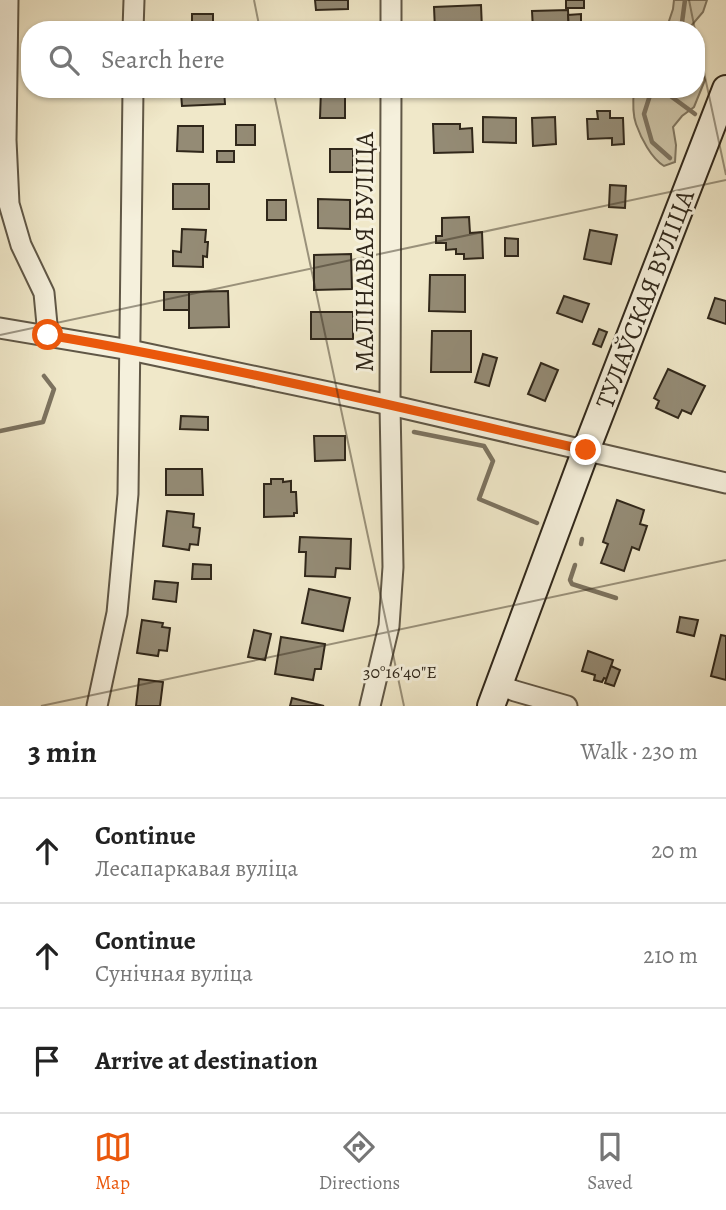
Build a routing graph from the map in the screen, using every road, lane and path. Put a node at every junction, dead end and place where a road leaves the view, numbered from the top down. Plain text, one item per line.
1 (8, 0) edge
2 (134, 0) edge
3 (391, 0) edge
4 (133, 21) edge
5 (391, 21) edge
6 (726, 89) edge
7 (133, 98) edge
8 (391, 98) edge
9 (0, 328) edge
10 (48, 335) junction
11 (130, 349) junction
12 (390, 405) junction
13 (586, 450) junction
14 (726, 483) edge
15 (495, 695) edge
16 (97, 706) edge
17 (370, 706) edge
18 (567, 706) edge

1 - 10 street
2 - 4 street
3 - 5 street
6 - 13 main road, ТУЛАЎСКАЯ ВУЛІЦА
7 - 11 street
8 - 12 street, МАЛІНАВАЯ ВУЛІЦА
9 - 10 street
10 - 11 street
11 - 12 street
11 - 16 street
12 - 13 street
12 - 17 street, МАЛІНАВАЯ ВУЛІЦА
13 - 14 street
13 - 15 main road, ТУЛАЎСКАЯ ВУЛІЦА
15 - 18 street

